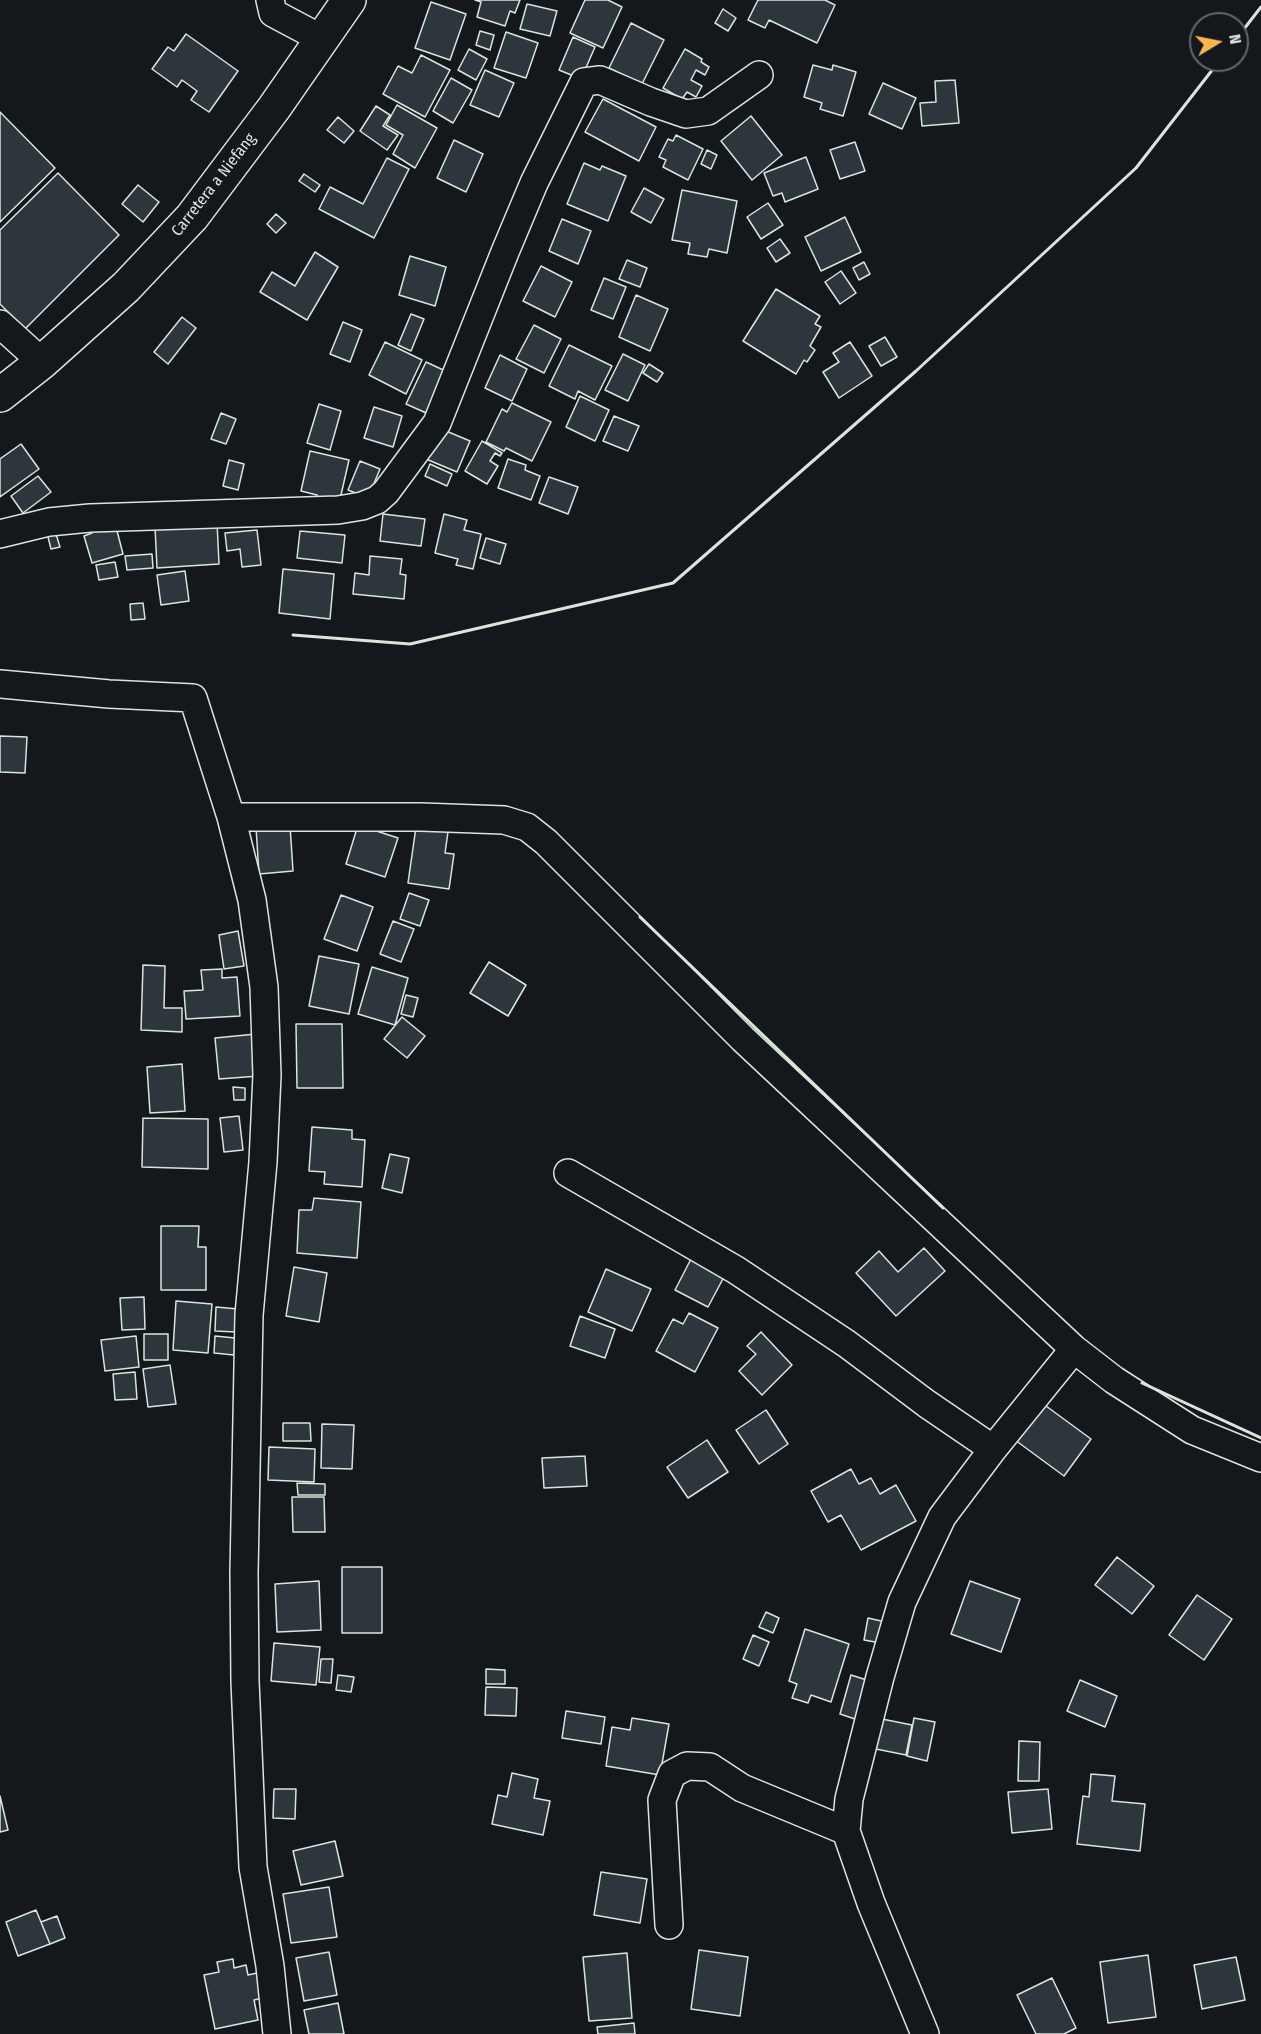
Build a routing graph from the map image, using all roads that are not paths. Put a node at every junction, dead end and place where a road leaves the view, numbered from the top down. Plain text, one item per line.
1 (270, 0) edge
2 (349, 0) edge
3 (322, 39) junction
4 (759, 75) dead end
5 (0, 324) edge
6 (42, 362) junction
7 (0, 395) edge
8 (0, 534) edge
9 (0, 684) edge
10 (231, 817) junction
11 (568, 1173) dead end
12 (1074, 1349) junction
13 (993, 1449) junction
14 (1261, 1458) edge
15 (846, 1831) junction
16 (669, 1925) dead end
17 (277, 2034) edge
18 (926, 2034) edge

1 - 3 street
2 - 3 main road, Carretera a Niefang
3 - 6 main road, Carretera a Niefang
4 - 8 street
5 - 6 street
6 - 7 main road, Carretera a Niefang
9 - 10 street
10 - 12 street
10 - 17 street
11 - 13 street
12 - 13 street
12 - 14 street
13 - 15 street
15 - 16 street
15 - 18 street

